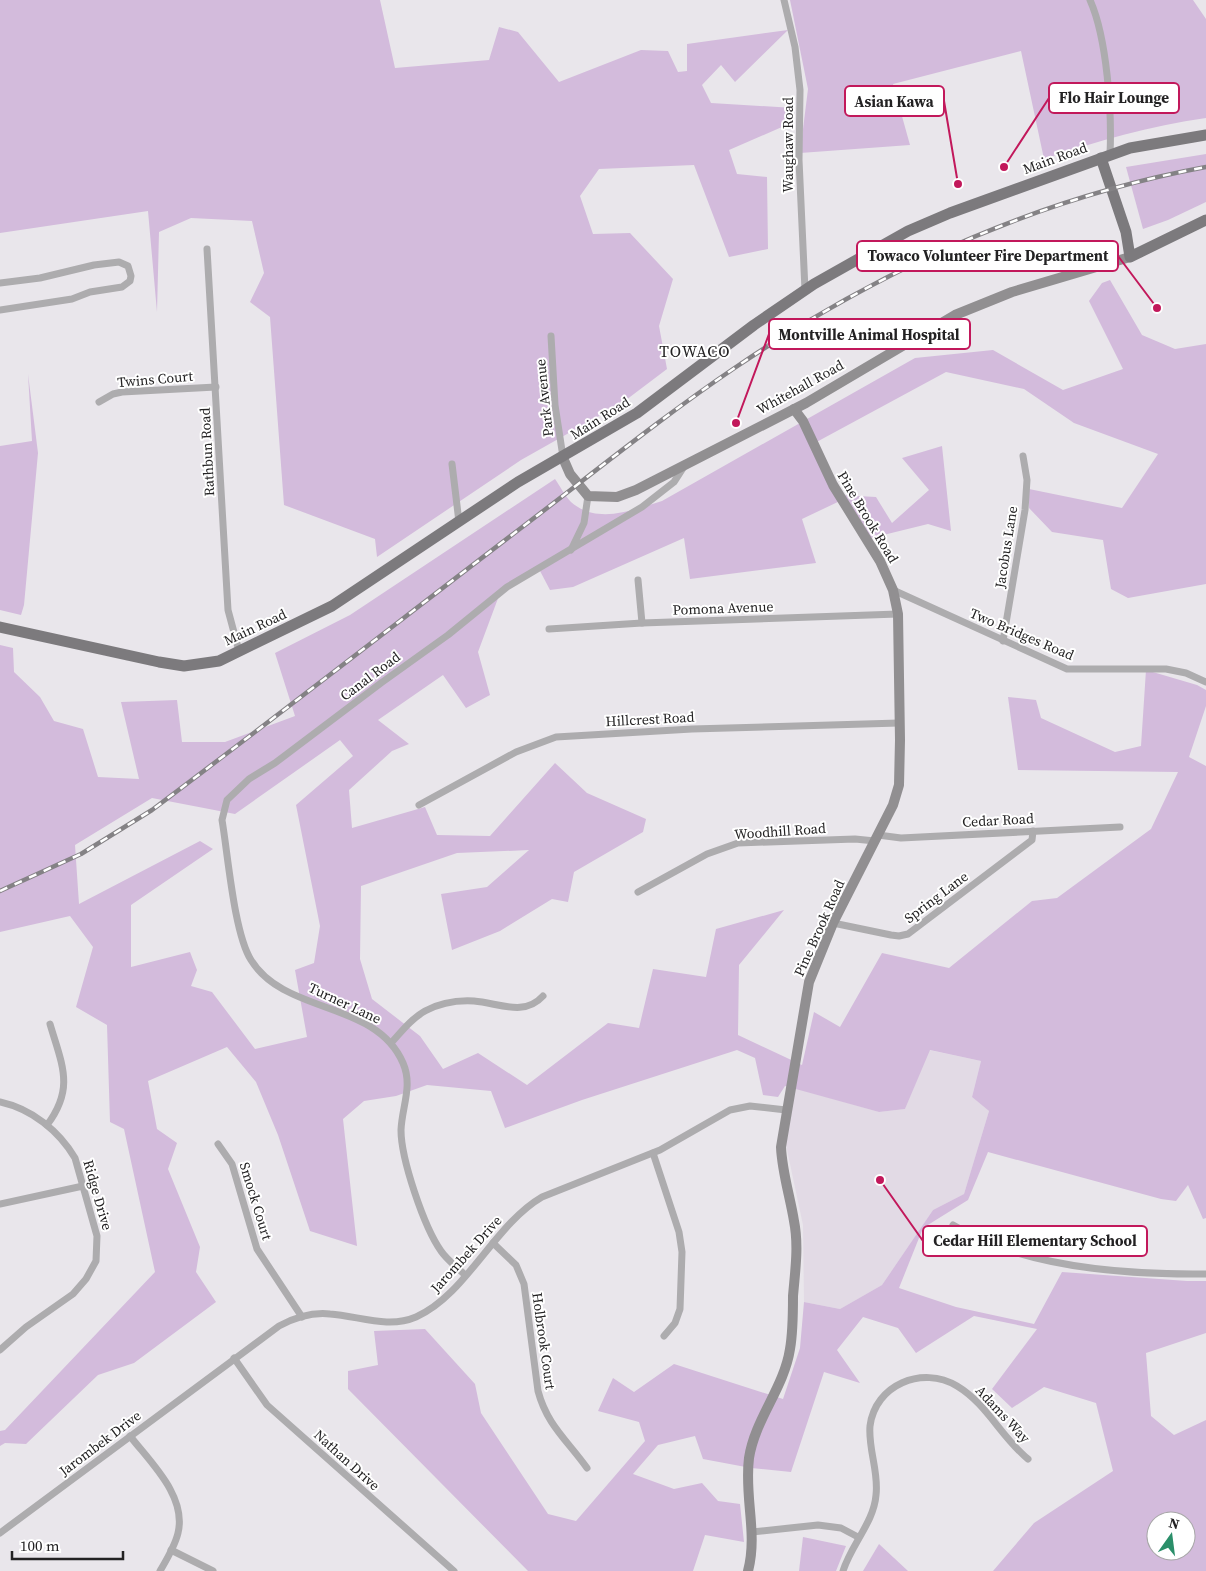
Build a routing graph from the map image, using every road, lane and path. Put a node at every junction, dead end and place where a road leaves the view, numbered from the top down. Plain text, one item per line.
1 (784, 0) edge
2 (1090, 0) edge
3 (1206, 134) edge
4 (1106, 156) junction
5 (1206, 220) edge
6 (207, 249) dead end
7 (1130, 257) junction
8 (0, 282) edge
9 (805, 290) junction
10 (0, 310) edge
11 (551, 336) dead end
12 (216, 387) junction
13 (98, 402) dead end
14 (794, 409) junction
15 (1023, 456) dead end
16 (563, 458) junction
17 (452, 464) dead end
18 (683, 468) junction
19 (588, 496) junction
20 (459, 522) junction
21 (571, 550) junction
22 (638, 580) dead end
23 (893, 590) junction
24 (898, 614) junction
25 (642, 623) junction
26 (0, 627) edge
27 (550, 629) dead end
28 (1003, 641) junction
29 (238, 652) junction
30 (1206, 682) edge
31 (899, 723) junction
32 (419, 805) dead end
33 (1120, 827) dead end
34 (1033, 831) junction
35 (876, 838) junction
36 (226, 846) joint
37 (638, 892) dead end
38 (833, 923) junction
39 (543, 996) dead end
40 (50, 1024) dead end
41 (391, 1043) junction
42 (0, 1102) edge
43 (786, 1110) junction
44 (47, 1125) junction
45 (218, 1144) dead end
46 (653, 1153) junction
47 (83, 1186) junction
48 (0, 1204) edge
49 (953, 1225) dead end
50 (493, 1243) junction
51 (1206, 1274) edge
52 (465, 1275) junction
53 (302, 1317) junction
54 (664, 1336) dead end
55 (0, 1350) edge
56 (234, 1358) junction
57 (130, 1436) junction
58 (1028, 1458) dead end
59 (587, 1468) dead end
60 (752, 1532) junction
61 (0, 1533) edge
62 (858, 1537) junction
63 (171, 1550) junction
64 (160, 1571) edge
65 (213, 1571) edge
66 (454, 1571) edge
67 (748, 1571) edge
68 (842, 1571) edge

1 - 9 street, Waughaw Road
2 - 4 street
3 - 4 main road, Main Road
4 - 7 main road
4 - 9 main road, Main Road
5 - 7 main road, Whitehall Road
6 - 12 street, Rathbun Road
7 - 14 street, Whitehall Road
8 - 10 street
9 - 16 main road, Main Road
11 - 16 street, Park Avenue
12 - 13 street, Twins Court
12 - 29 street, Rathbun Road
14 - 18 street, Whitehall Road
14 - 23 street, Pine Brook Road
15 - 28 street, Jacobus Lane
16 - 19 street
16 - 20 main road, Main Road
17 - 20 street
18 - 19 street, Whitehall Road
18 - 21 street, Canal Road
19 - 21 street
20 - 29 main road, Main Road
21 - 36 street, Canal Road
22 - 25 street
23 - 24 street, Pine Brook Road
23 - 28 street, Two Bridges Road
24 - 25 street, Pomona Avenue
24 - 31 street, Pine Brook Road
25 - 27 street, Pomona Avenue
26 - 29 main road, Main Road
28 - 30 street, Two Bridges Road
31 - 32 street, Hillcrest Road
31 - 35 street, Pine Brook Road
33 - 34 street, Cedar Road
34 - 35 street, Cedar Road
34 - 38 street, Spring Lane
35 - 37 street, Woodhill Road
35 - 38 street, Pine Brook Road
36 - 41 street, Turner Lane
38 - 43 street, Pine Brook Road
39 - 41 street
40 - 44 street
41 - 52 street, Turner Lane
42 - 44 street, Ridge Drive
43 - 46 street, Jarombek Drive
43 - 60 street, Pine Brook Road
44 - 47 street, Ridge Drive
45 - 53 street, Smock Court
46 - 50 street, Jarombek Drive
46 - 54 street
47 - 48 street
47 - 55 street, Ridge Drive
49 - 51 street
50 - 52 street, Jarombek Drive
50 - 59 street, Holbrook Court
52 - 53 street, Jarombek Drive
53 - 56 street, Jarombek Drive
56 - 57 street, Jarombek Drive
56 - 66 street, Nathan Drive
57 - 61 street, Jarombek Drive
57 - 63 street
58 - 62 street, Adams Way
60 - 62 street
60 - 67 street, Pine Brook Road
62 - 68 street, Adams Way
63 - 64 street
63 - 65 street

